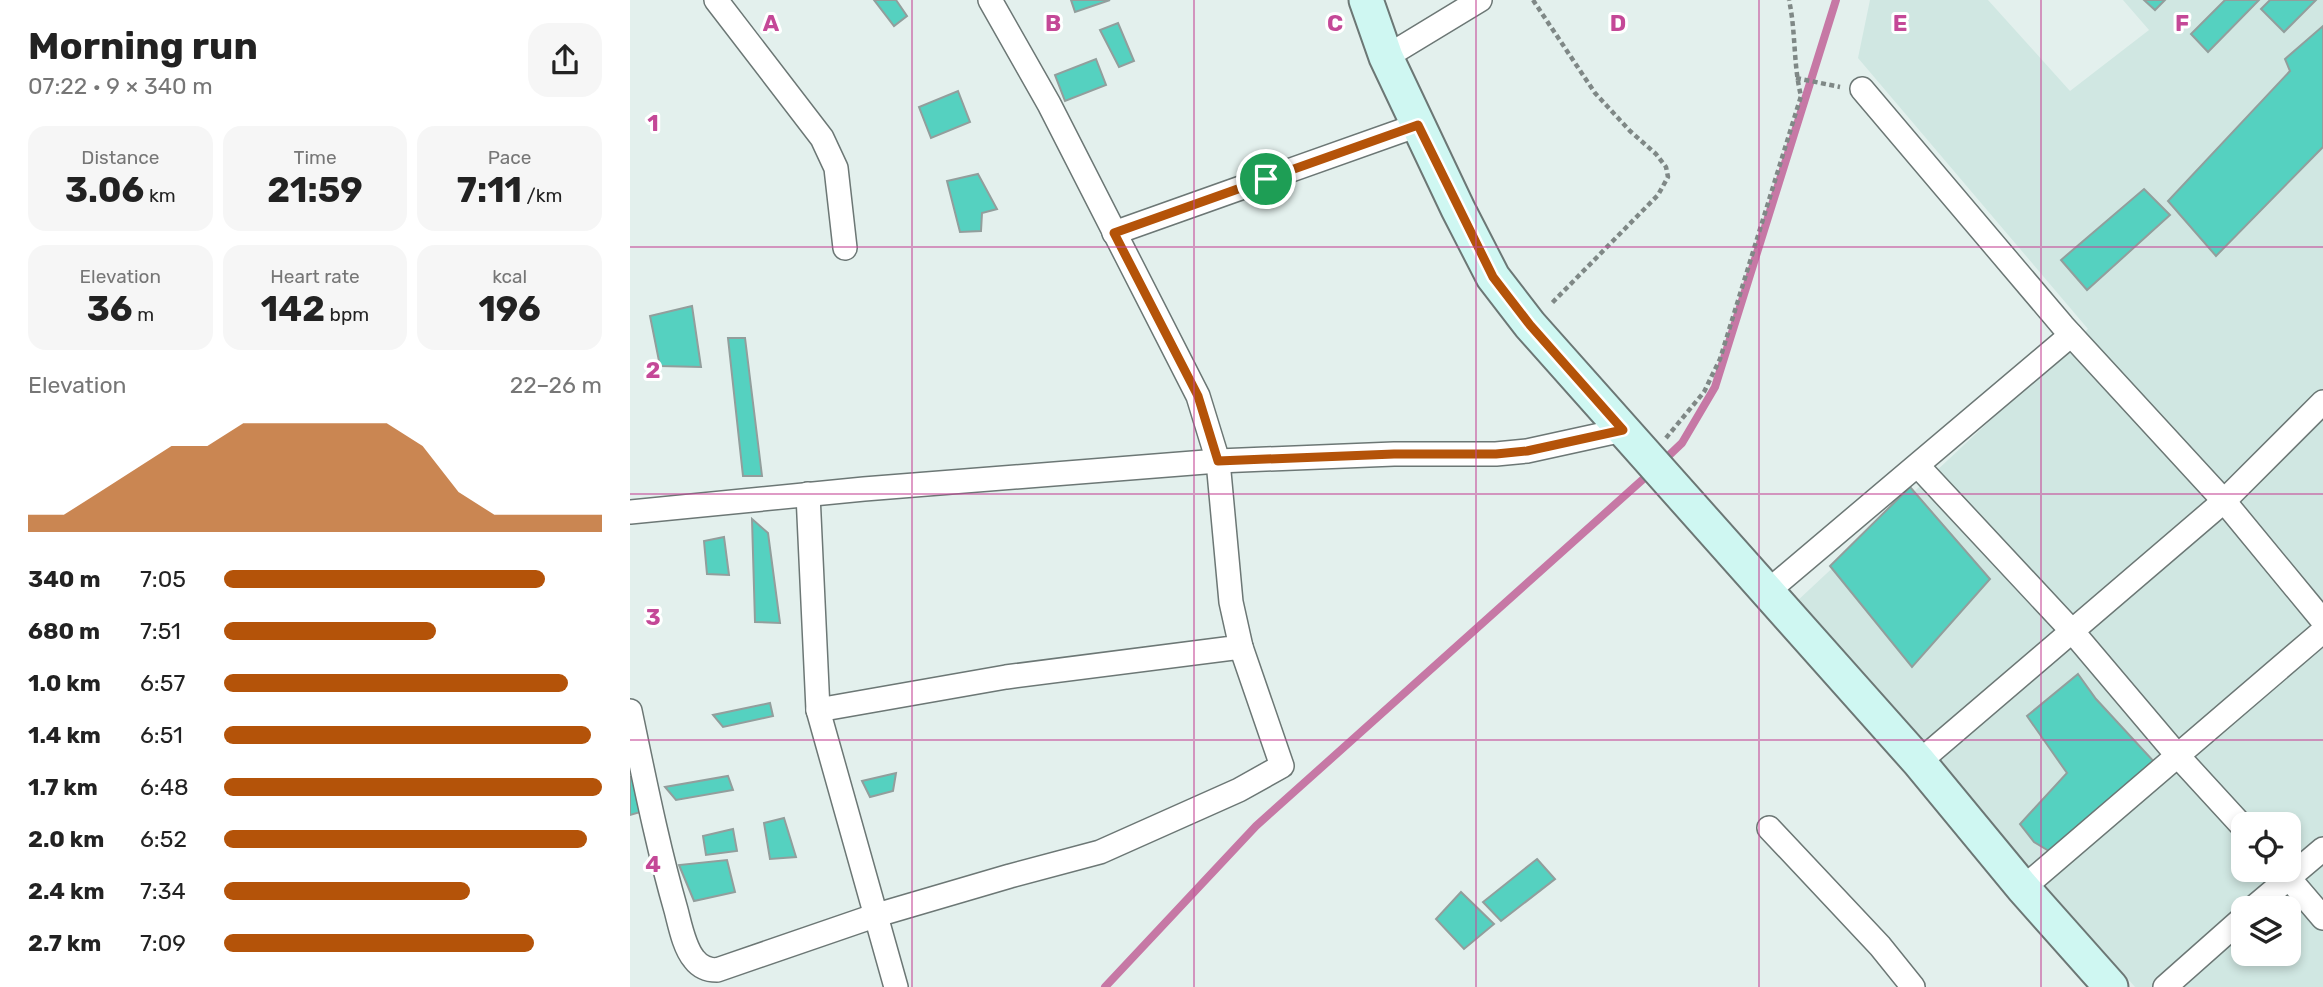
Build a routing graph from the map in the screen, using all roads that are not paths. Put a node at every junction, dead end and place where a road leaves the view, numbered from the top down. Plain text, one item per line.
1 (716, 0) edge
2 (990, 0) edge
3 (1366, 0) edge
4 (1480, 0) edge
5 (1386, 57) junction
6 (1862, 89) dead end
7 (1418, 125) junction
8 (1114, 233) junction
9 (845, 248) dead end
10 (2071, 335) junction
11 (2323, 402) edge
12 (1635, 443) junction
13 (1218, 461) junction
14 (1918, 466) junction
15 (808, 495) junction
16 (2224, 501) junction
17 (630, 512) edge
18 (1767, 592) junction
19 (2323, 621) edge
20 (2072, 631) junction
21 (2323, 631) edge
22 (1241, 647) junction
23 (818, 710) junction
24 (630, 711) edge
25 (2177, 755) junction
26 (1919, 762) junction
27 (2231, 814) edge
28 (1769, 828) dead end
29 (2323, 849) edge
30 (2301, 863) edge
31 (2277, 882) edge
32 (2293, 882) edge
33 (2023, 888) junction
34 (2264, 896) edge
35 (877, 915) junction
36 (2323, 918) edge
37 (2231, 929) edge
38 (896, 987) edge
39 (1913, 987) edge
40 (2111, 987) edge
41 (2165, 987) edge

1 - 9 street
2 - 8 street
3 - 5 street
4 - 5 street
5 - 7 street
6 - 10 street
7 - 8 street
7 - 12 street
8 - 13 street
10 - 14 street
10 - 16 street
11 - 16 street
12 - 13 street
12 - 18 street
13 - 15 street
13 - 22 street
14 - 18 street
14 - 20 street
15 - 17 street
15 - 23 street
16 - 19 street
16 - 20 street
18 - 26 street
20 - 25 street
20 - 26 street
21 - 25 street
22 - 23 street
22 - 35 street
23 - 35 street
24 - 35 street
25 - 27 street
25 - 33 street
26 - 33 street
28 - 39 street
29 - 30 street
31 - 34 street
32 - 36 street
33 - 40 street
35 - 38 street
37 - 41 street

